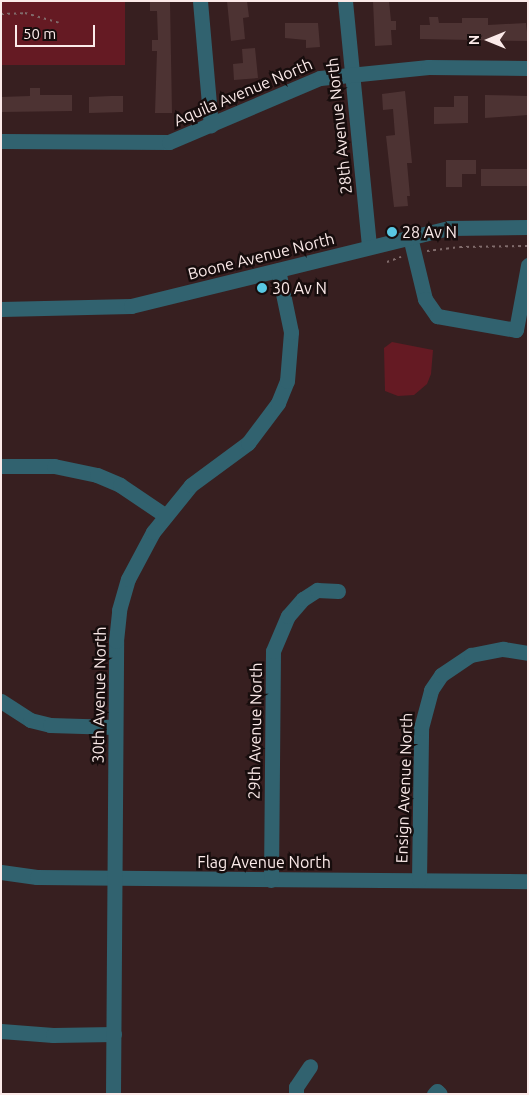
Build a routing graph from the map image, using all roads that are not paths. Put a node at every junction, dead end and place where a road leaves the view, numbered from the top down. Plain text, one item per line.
1 (200, 1) edge
2 (345, 1) edge
3 (528, 68) edge
4 (351, 74) junction
5 (211, 126) junction
6 (1, 141) edge
7 (528, 227) edge
8 (410, 237) junction
9 (369, 247) junction
10 (528, 265) edge
11 (278, 270) junction
12 (1, 309) edge
13 (1, 466) edge
14 (166, 516) junction
15 (338, 591) dead end
16 (528, 653) edge
17 (1, 701) edge
18 (115, 727) junction
19 (1, 872) edge
20 (114, 878) junction
21 (270, 880) junction
22 (418, 880) junction
23 (528, 881) edge
24 (1, 1031) edge
25 (114, 1034) junction
26 (310, 1066) dead end
27 (113, 1094) edge
28 (296, 1094) edge
29 (434, 1094) edge
30 (440, 1094) edge

1 - 5 street
2 - 4 street, 28th Avenue North
3 - 4 street, Aquila Avenue North
4 - 5 street, Aquila Avenue North
4 - 9 street, 28th Avenue North
5 - 6 street, Aquila Avenue North
7 - 8 street, Boone Avenue North
8 - 9 street, Boone Avenue North
8 - 10 street
9 - 11 street, Boone Avenue North
11 - 12 street, Boone Avenue North
11 - 14 street, 30th Avenue North
13 - 14 street
14 - 18 street, 30th Avenue North
15 - 21 street, 29th Avenue North
16 - 22 street, Ensign Avenue North
17 - 18 street
18 - 20 street, 30th Avenue North
19 - 20 street, Flag Avenue North
20 - 21 street, Flag Avenue North
20 - 25 street, 30th Avenue North
21 - 22 street, Flag Avenue North
22 - 23 street, Flag Avenue North
24 - 25 street
25 - 27 street, 30th Avenue North
26 - 28 street
29 - 30 street

